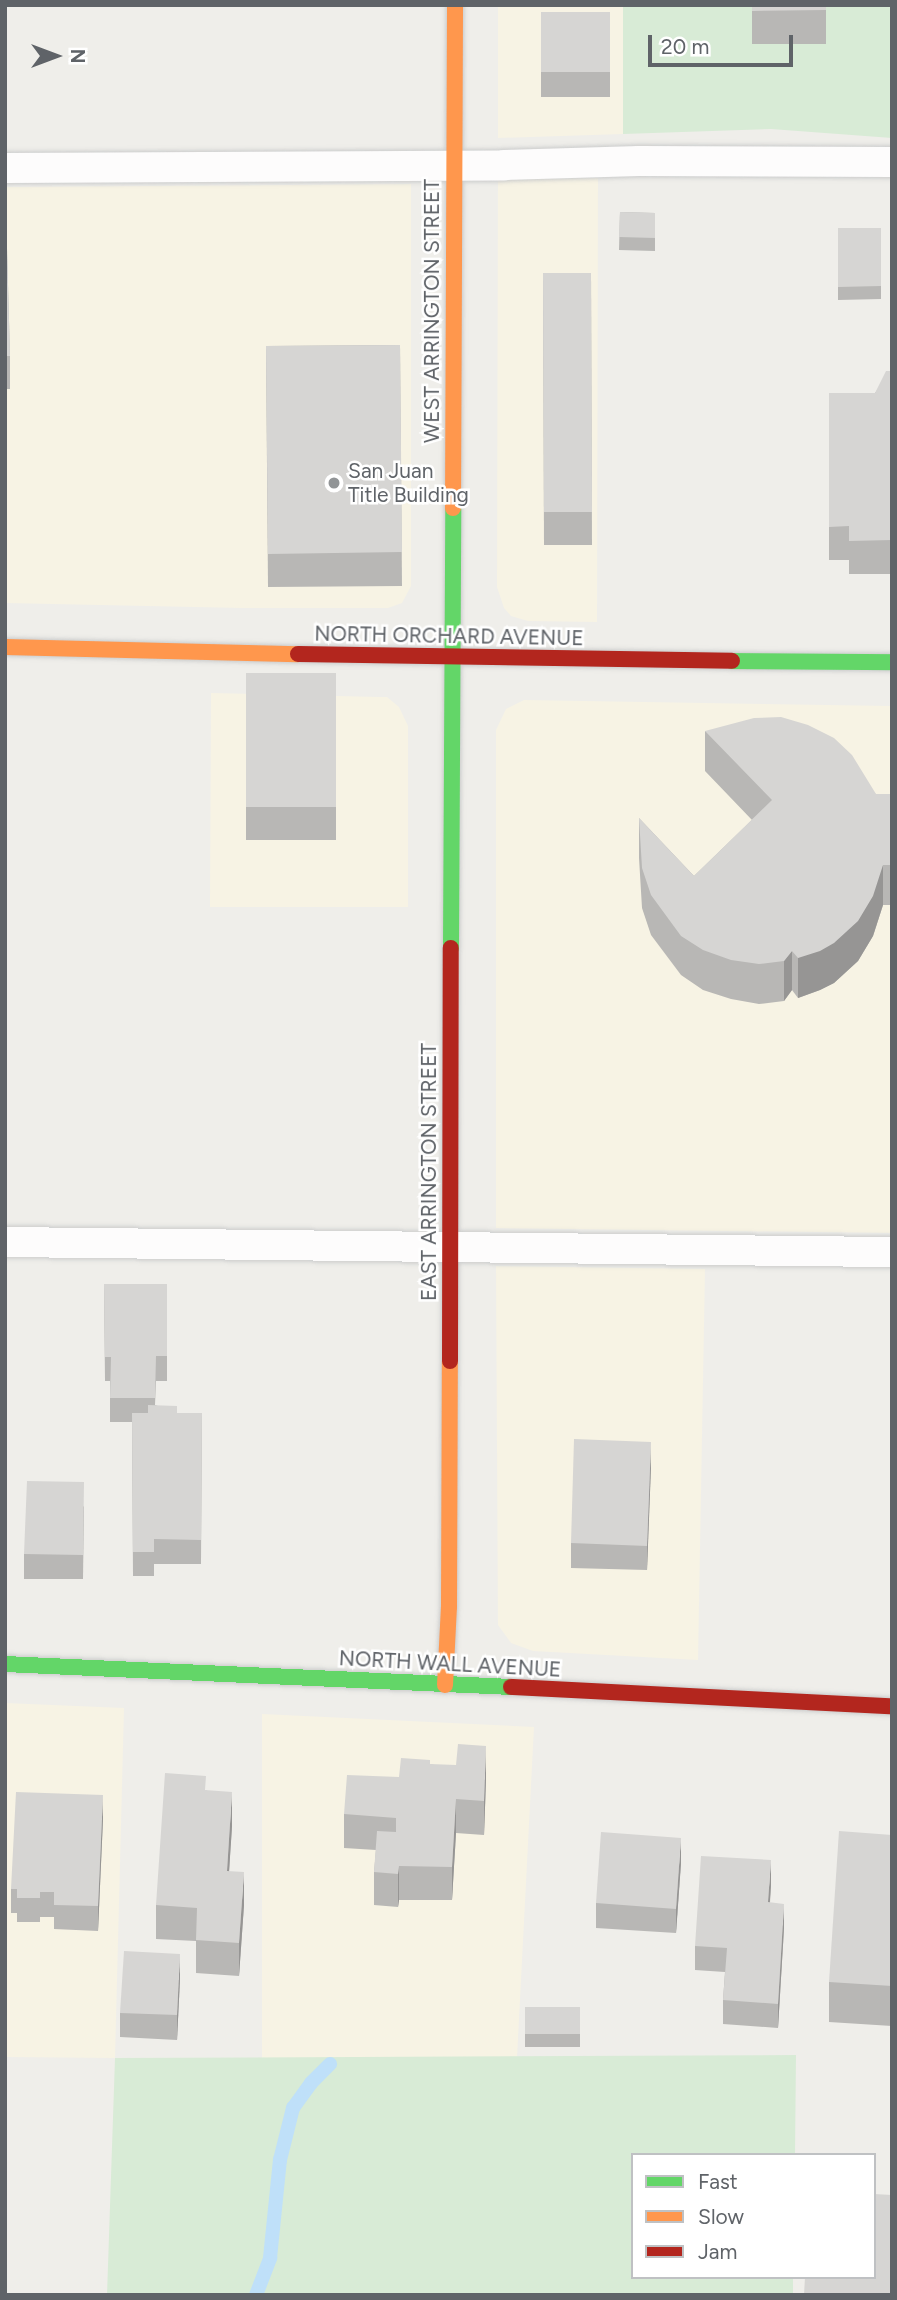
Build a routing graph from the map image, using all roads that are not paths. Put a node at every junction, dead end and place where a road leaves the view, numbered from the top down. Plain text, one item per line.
1 (455, 5) edge
2 (892, 162) edge
3 (454, 165) junction
4 (5, 168) edge
5 (5, 647) edge
6 (451, 658) junction
7 (892, 662) edge
8 (5, 1242) edge
9 (450, 1247) junction
10 (892, 1252) edge
11 (5, 1664) edge
12 (445, 1685) junction
13 (892, 1706) edge

1 - 3 street, WEST ARRINGTON STREET
2 - 3 lane
3 - 4 lane
3 - 6 street, WEST ARRINGTON STREET
5 - 6 street, NORTH ORCHARD AVENUE
6 - 7 street, NORTH ORCHARD AVENUE
6 - 9 street, EAST ARRINGTON STREET
8 - 9 lane
9 - 10 lane
9 - 12 street, EAST ARRINGTON STREET
11 - 12 street, NORTH WALL AVENUE
12 - 13 street, NORTH WALL AVENUE

